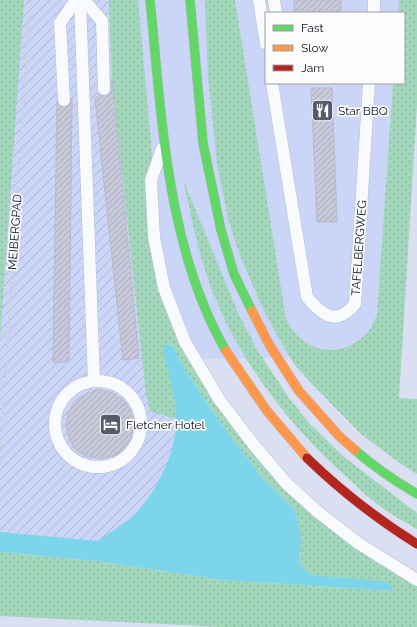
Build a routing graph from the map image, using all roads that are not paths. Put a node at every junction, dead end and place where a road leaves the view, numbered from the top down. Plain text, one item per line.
1 (76, 0) edge
2 (80, 0) edge
3 (84, 0) edge
4 (150, 0) edge
5 (190, 0) edge
6 (259, 0) edge
7 (274, 0) edge
8 (374, 0) edge
9 (276, 12) edge
10 (374, 12) edge
11 (265, 38) edge
12 (272, 84) edge
13 (369, 84) edge
14 (104, 89) dead end
15 (64, 100) dead end
16 (164, 142) junction
17 (94, 381) junction
18 (417, 494) edge
19 (417, 544) edge
20 (417, 580) edge

1 - 15 lane
2 - 17 lane
3 - 14 lane
4 - 16 highway
5 - 18 highway
6 - 11 lane
7 - 9 lane
8 - 10 lane
12 - 13 lane, TAFELBERGWEG
16 - 19 highway
16 - 20 lane
17 - 17 lane

